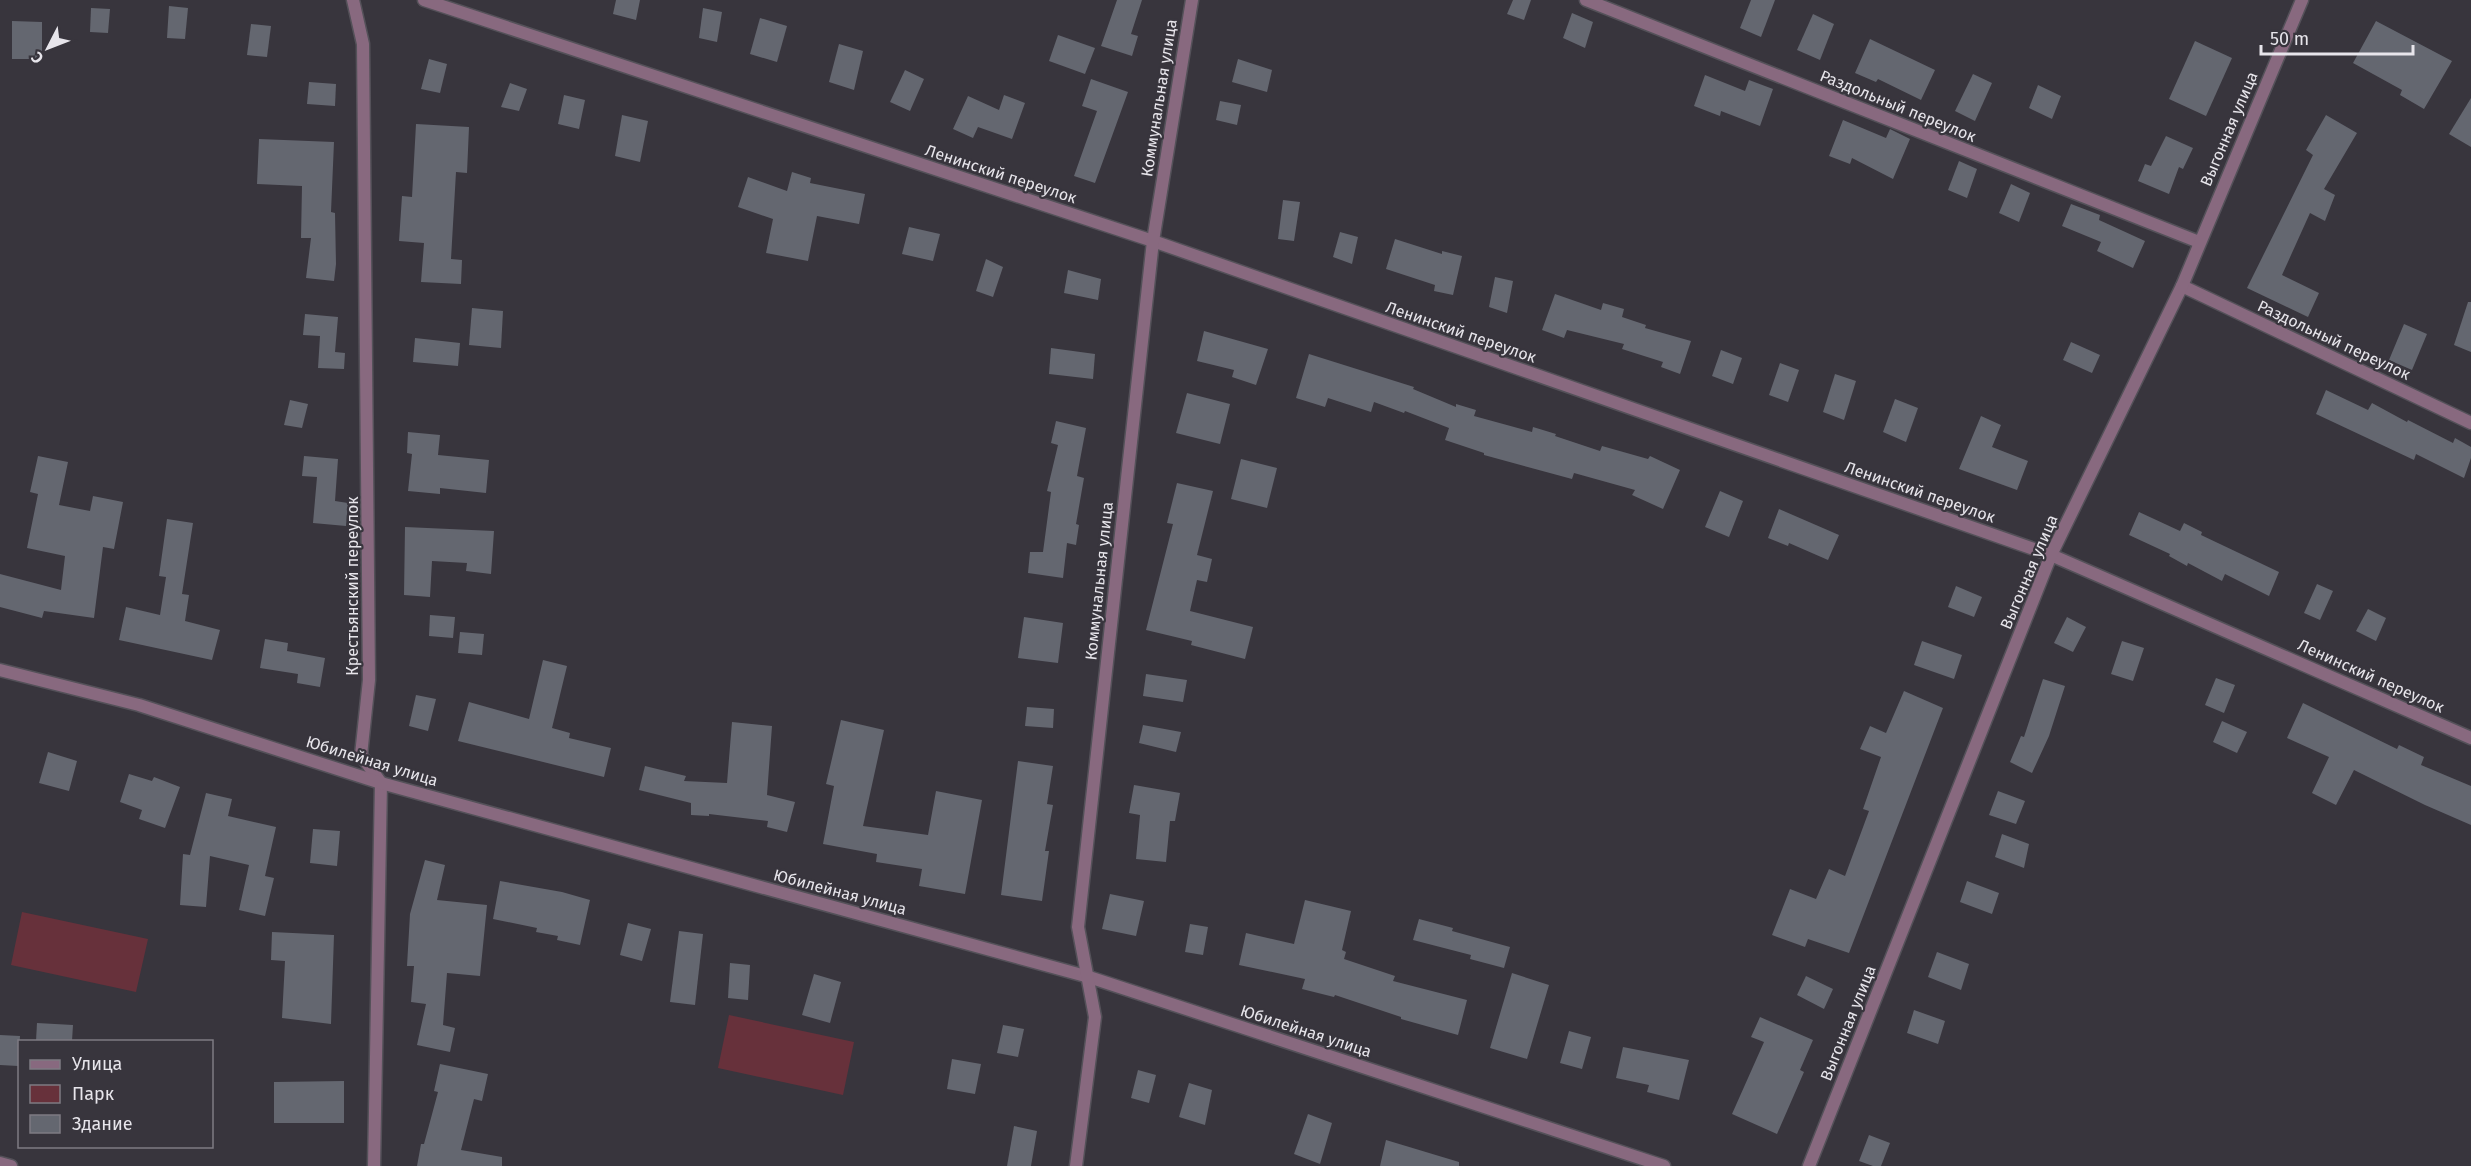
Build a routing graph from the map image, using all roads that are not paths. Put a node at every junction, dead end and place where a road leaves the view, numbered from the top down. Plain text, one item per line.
1 (353, 0) edge
2 (424, 0) edge
3 (1192, 0) edge
4 (1586, 0) edge
5 (2302, 0) edge
6 (1153, 241) junction
7 (2199, 242) junction
8 (2182, 286) junction
9 (2471, 423) edge
10 (2051, 555) junction
11 (0, 670) edge
12 (2471, 738) edge
13 (381, 783) junction
14 (1089, 978) junction
15 (0, 1163) edge
16 (11, 1166) edge
17 (374, 1166) edge
18 (1076, 1166) edge
19 (1664, 1166) edge
20 (1809, 1166) edge

1 - 13 street, Крестьянский переулок
2 - 6 street, Ленинский переулок
3 - 6 street, Коммунальная улица
4 - 7 street, Раздольный переулок
5 - 7 street, Выгонная улица
6 - 10 street, Ленинский переулок
6 - 14 street, Коммунальная улица
7 - 8 street, Выгонная улица
8 - 9 street, Раздольный переулок
8 - 10 street, Выгонная улица
10 - 12 street, Ленинский переулок
10 - 20 street, Выгонная улица
11 - 13 street, Юбилейная улица
13 - 14 street, Юбилейная улица
13 - 17 street
14 - 18 street, Коммунальная улица
14 - 19 street, Юбилейная улица
15 - 16 street

